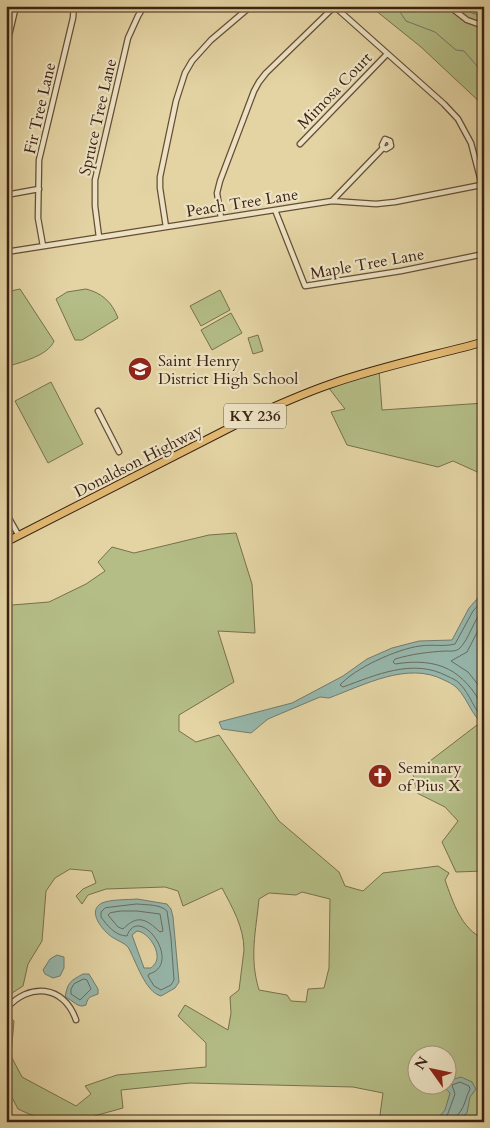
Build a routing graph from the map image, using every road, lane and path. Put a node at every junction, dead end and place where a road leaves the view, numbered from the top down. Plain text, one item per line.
1 (16, 6) edge
2 (74, 6) edge
3 (144, 6) edge
4 (251, 6) edge
5 (334, 6) edge
6 (449, 6) edge
7 (484, 26) edge
8 (6, 48) edge
9 (387, 54) junction
10 (300, 144) dead end
11 (383, 148) dead end
12 (481, 185) junction
13 (39, 189) junction
14 (484, 193) edge
15 (6, 195) edge
16 (332, 201) junction
17 (275, 210) junction
18 (221, 218) junction
19 (166, 227) junction
20 (99, 237) junction
21 (43, 246) junction
22 (6, 252) edge
23 (484, 254) edge
24 (484, 342) edge
25 (98, 411) dead end
26 (119, 452) dead end
27 (6, 513) edge
28 (19, 536) junction
29 (6, 542) edge
30 (6, 1009) edge
31 (76, 1020) dead end

1 - 8 street
2 - 13 street, Fir Tree Lane
3 - 20 street, Spruce Tree Lane
4 - 19 street
5 - 9 street
5 - 18 street
6 - 7 street
9 - 10 street, Mimosa Court
9 - 12 street
11 - 16 street
12 - 14 street
12 - 16 street, Peach Tree Lane
13 - 15 street
13 - 21 street, Fir Tree Lane
16 - 17 street, Peach Tree Lane
17 - 18 street, Peach Tree Lane
17 - 23 street, Maple Tree Lane
18 - 19 street, Peach Tree Lane
19 - 20 street, Peach Tree Lane
20 - 21 street, Peach Tree Lane
21 - 22 street, Peach Tree Lane
24 - 28 main road, Donaldson Highway / KY 236
25 - 26 street
27 - 28 street
28 - 29 main road, Donaldson Highway / KY 236
30 - 31 street

